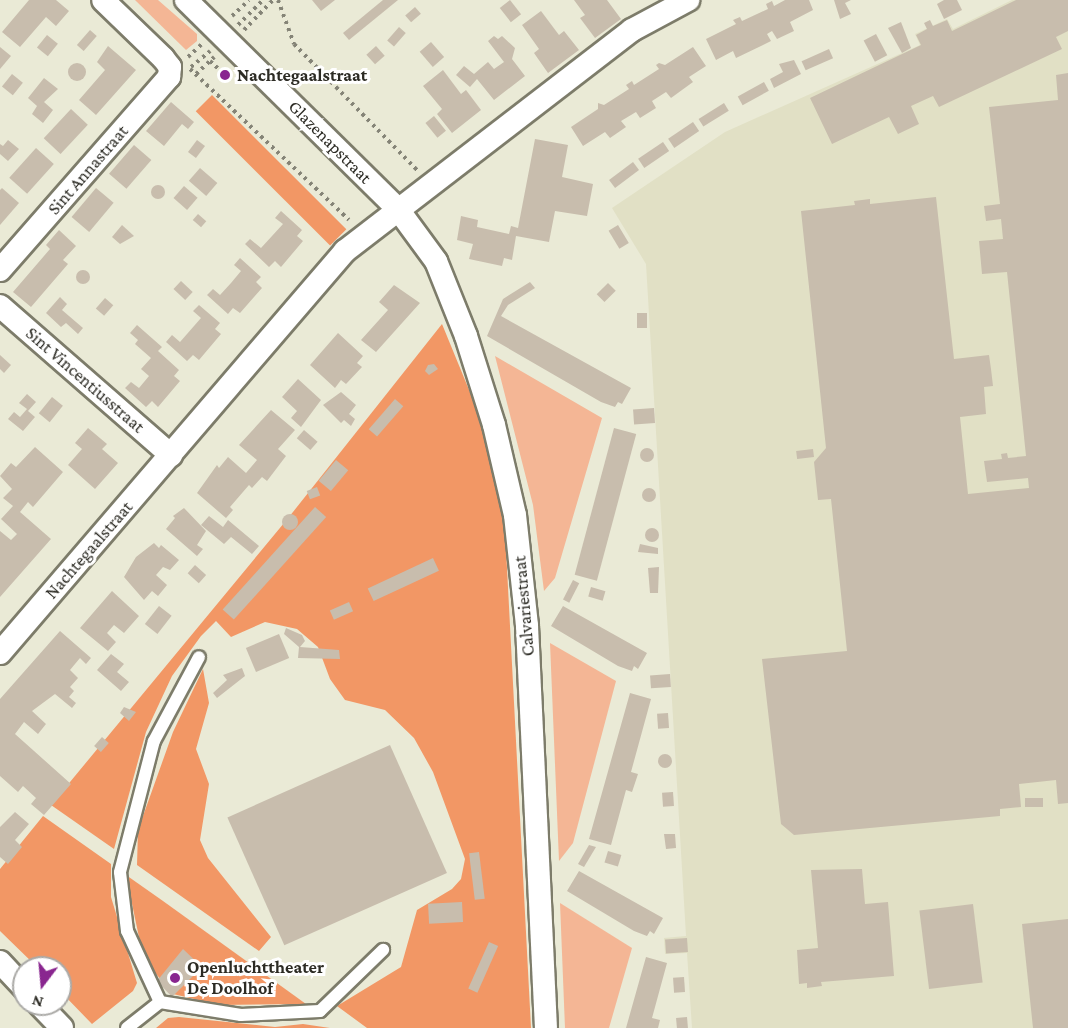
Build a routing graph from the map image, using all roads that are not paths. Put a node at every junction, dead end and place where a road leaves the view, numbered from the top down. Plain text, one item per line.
1 (103, 0) edge
2 (186, 0) edge
3 (688, 0) edge
4 (397, 208) junction
5 (0, 270) edge
6 (0, 306) edge
7 (171, 455) junction
8 (0, 653) edge
9 (199, 657) dead end
10 (383, 950) dead end
11 (0, 962) edge
12 (12, 975) edge
13 (160, 1002) junction
14 (50, 1016) edge
15 (62, 1028) edge
16 (127, 1028) edge
17 (546, 1028) edge

1 - 5 street, Sint Annastraat
2 - 4 street, Glazenapstraat
3 - 4 street, Nachtegaalstraat
4 - 7 street, Nachtegaalstraat
4 - 17 street, Calvariestraat
6 - 7 street, Sint Vincentiusstraat
7 - 8 street, Nachtegaalstraat
9 - 13 lane
10 - 13 lane
11 - 12 street
13 - 16 lane
14 - 15 street

